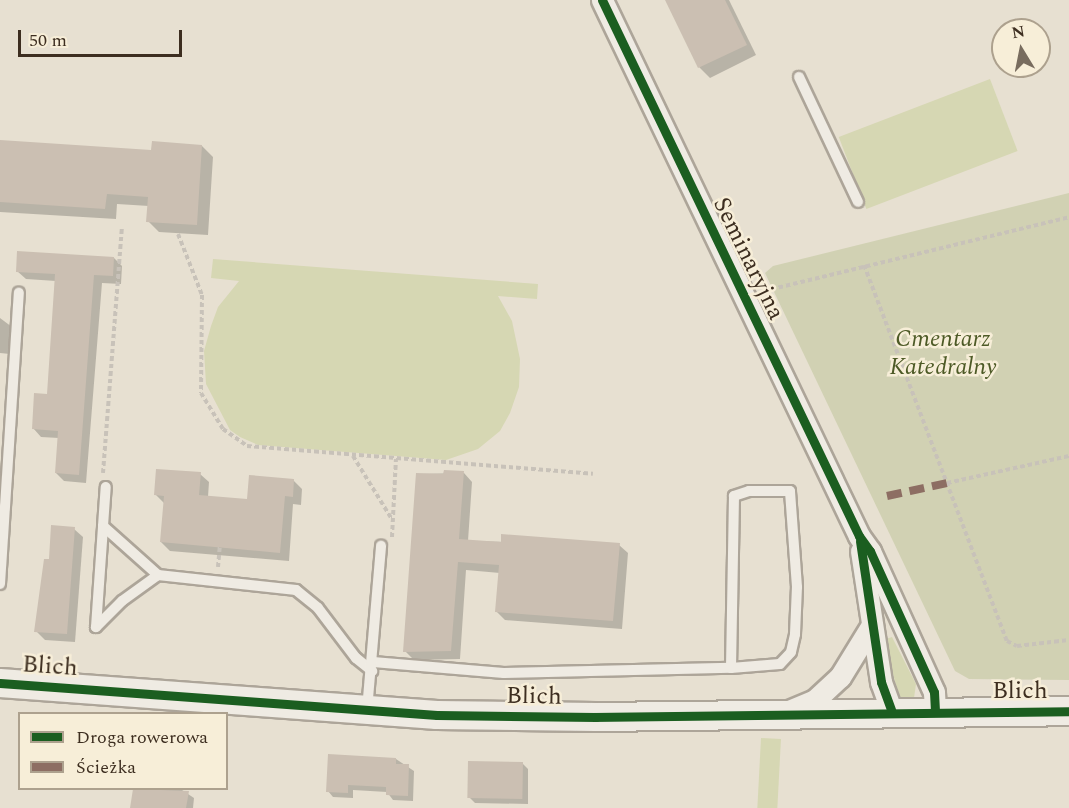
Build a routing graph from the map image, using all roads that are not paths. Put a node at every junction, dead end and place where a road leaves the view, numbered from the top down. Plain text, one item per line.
1 (602, 0) edge
2 (799, 77) dead end
3 (858, 202) dead end
4 (20, 293) dead end
5 (0, 379) edge
6 (13, 380) junction
7 (106, 487) road end
8 (103, 526) junction
9 (859, 536) junction
10 (381, 546) road end
11 (158, 575) junction
12 (0, 584) edge
13 (872, 626) junction
14 (373, 667) junction
15 (731, 668) junction
16 (0, 682) edge
17 (367, 710) junction
18 (1069, 711) edge
19 (935, 712) junction
20 (892, 713) junction
21 (780, 715) junction

1 - 9 street, Seminaryjna
2 - 3 lane
4 - 6 lane
5 - 6 lane
6 - 12 lane
7 - 8 lane
8 - 11 lane
8 - 11 lane
9 - 13 street, Seminaryjna
9 - 19 street, Seminaryjna
10 - 14 lane
11 - 14 lane
13 - 20 street, Seminaryjna
13 - 21 street
14 - 15 lane
14 - 17 lane
15 - 15 lane
16 - 17 street, Blich
17 - 21 street, Blich
18 - 19 street, Blich
19 - 20 street, Blich
20 - 21 street, Blich

